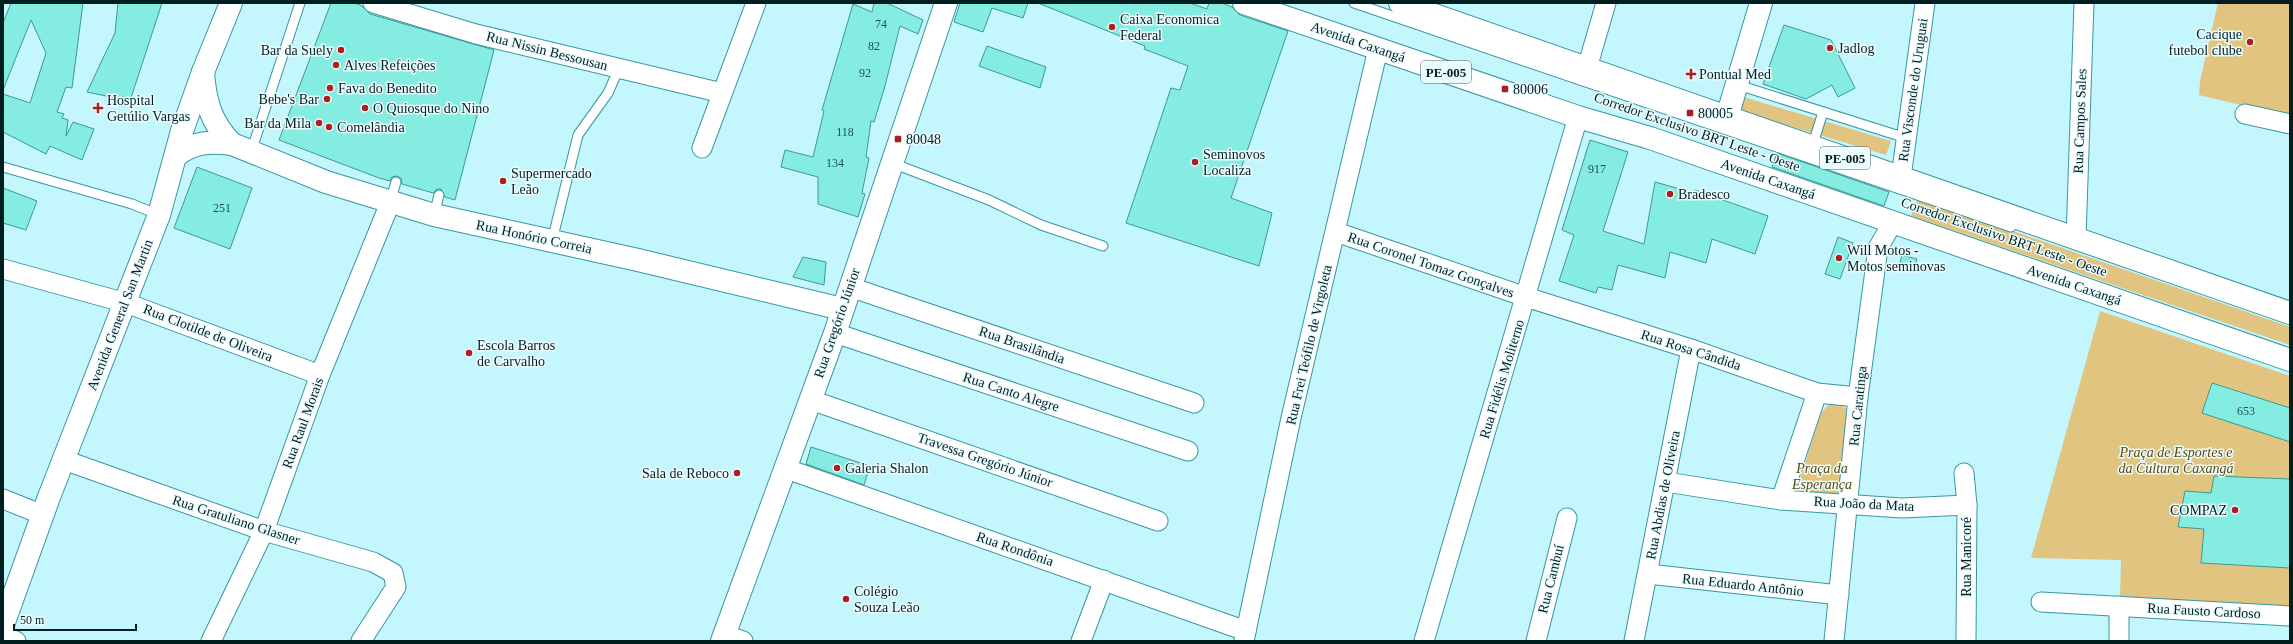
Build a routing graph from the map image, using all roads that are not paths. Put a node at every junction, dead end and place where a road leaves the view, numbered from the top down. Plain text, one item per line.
1 (231, 3) edge
2 (300, 3) edge
3 (373, 3) edge
4 (756, 3) edge
5 (946, 3) edge
6 (1244, 3) edge
7 (1354, 3) edge
8 (1400, 3) edge
9 (1606, 3) edge
10 (1761, 3) edge
11 (1925, 3) edge
12 (2084, 3) edge
13 (402, 7) edge
14 (1378, 49) junction
15 (619, 68) junction
16 (1587, 68) junction
17 (203, 72) junction
18 (1738, 84) junction
19 (722, 93) junction
20 (1823, 112) junction
21 (1586, 114) junction
22 (2245, 114) dead end
23 (1727, 117) junction
24 (2290, 124) edge
25 (1906, 138) junction
26 (1812, 147) junction
27 (702, 148) dead end
28 (241, 149) junction
29 (176, 156) junction
30 (892, 163) junction
31 (3, 166) edge
32 (1901, 177) junction
33 (396, 182) dead end
34 (390, 203) junction
35 (159, 215) junction
36 (1893, 222) junction
37 (2018, 230) dead end
38 (1336, 232) junction
39 (2076, 238) junction
40 (552, 241) junction
41 (1103, 246) dead end
42 (3, 269) edge
43 (850, 287) junction
44 (1526, 297) junction
45 (126, 302) junction
46 (2245, 308) dead end
47 (842, 309) junction
48 (2290, 313) edge
49 (2290, 323) edge
50 (835, 333) junction
51 (1691, 349) junction
52 (2290, 350) edge
53 (2290, 360) edge
54 (320, 376) junction
55 (1817, 393) junction
56 (1858, 397) junction
57 (811, 400) junction
58 (1194, 403) dead end
59 (1188, 451) dead end
60 (64, 460) junction
61 (784, 468) junction
62 (1964, 473) dead end
63 (1666, 482) junction
64 (3, 499) edge
65 (1781, 500) junction
66 (1848, 504) junction
67 (1967, 505) junction
68 (43, 515) junction
69 (1567, 518) dead end
70 (1158, 521) dead end
71 (264, 531) junction
72 (1648, 574) junction
73 (1104, 580) junction
74 (1839, 595) junction
75 (2041, 602) dead end
76 (2119, 606) junction
77 (2290, 616) edge
78 (3, 625) edge
79 (3, 636) edge
80 (1245, 636) edge
81 (730, 639) edge
82 (16, 641) edge
83 (211, 641) edge
84 (361, 641) edge
85 (1081, 641) edge
86 (1424, 641) edge
87 (1536, 641) edge
88 (1634, 641) edge
89 (1834, 641) edge
90 (1966, 641) edge
91 (2119, 641) edge

1 - 17 main road, Avenida General San Martin
2 - 28 lane
3 - 13 street, Rua Nissin Bessousan
4 - 19 street
5 - 30 main road, Rua Gregório Júnior
6 - 14 main road, Avenida Caxangá / PE-005
7 - 37 lane, Corredor Exclusivo BRT Leste - Oeste
8 - 16 main road, PE-005
9 - 16 street
10 - 18 main road
11 - 25 street, Rua Visconde do Uruguai
12 - 39 street, Rua Campos Sales
13 - 15 street, Rua Nissin Bessousan
14 - 21 main road, Avenida Caxangá / PE-005
14 - 38 street, Rua Frei Teófilo de Virgoleta
15 - 19 street, Rua Nissin Bessousan
15 - 40 lane
16 - 23 main road, PE-005
17 - 28 main road, Rua Honório Correia
17 - 29 main road, Avenida General San Martin
18 - 20 lane
18 - 23 main road
19 - 27 street
20 - 25 lane
20 - 26 lane
21 - 36 main road, Avenida Caxangá / PE-005
21 - 44 street, Rua Fidélis Moliterno
21 - 52 lane, Corredor Exclusivo BRT Leste - Oeste
22 - 24 street
23 - 26 main road, PE-005
25 - 32 street, Rua Visconde do Uruguai
26 - 32 main road, PE-005
28 - 29 main road, Rua Honório Correia
28 - 34 main road, Rua Honório Correia
29 - 35 main road, Avenida General San Martin
30 - 41 lane
30 - 43 main road, Rua Gregório Júnior
31 - 35 lane
32 - 39 main road, PE-005
33 - 34 lane
34 - 40 main road, Rua Honório Correia
34 - 54 street, Rua Raul Morais
35 - 45 main road, Avenida General San Martin
36 - 53 main road, Avenida Caxangá / PE-005
36 - 56 street, Rua Caratinga
38 - 44 street, Rua Coronel Tomaz Gonçalves
38 - 80 street, Rua Frei Teófilo de Virgoleta
39 - 48 main road, PE-005
40 - 47 main road, Rua Honório Correia
42 - 45 street, Rua Clotilde de Oliveira
43 - 47 main road, Rua Gregório Júnior
43 - 58 street, Rua Brasilândia
44 - 51 street, Rua Rosa Cândida
44 - 86 street, Rua Fidélis Moliterno
45 - 54 street, Rua Clotilde de Oliveira
45 - 60 main road, Avenida General San Martin
46 - 49 lane
47 - 50 main road, Rua Gregório Júnior
50 - 57 main road, Rua Gregório Júnior
50 - 59 street, Rua Canto Alegre
51 - 55 street, Rua Rosa Cândida
51 - 63 street, Rua Abdias de Oliveira
54 - 71 street, Rua Raul Morais
55 - 56 street, Rua Rosa Cândida
55 - 65 street
56 - 66 street, Rua Caratinga
57 - 61 main road, Rua Gregório Júnior
57 - 70 street, Travessa Gregório Júnior
60 - 68 main road, Avenida General San Martin
60 - 71 street, Rua Gratuliano Glasner
61 - 73 street, Rua Rondônia
61 - 81 main road, Rua Gregório Júnior
62 - 67 street, Rua Manicoré
63 - 65 street, Rua João da Mata
63 - 72 street, Rua Abdias de Oliveira
64 - 68 street
65 - 66 street, Rua João da Mata
66 - 67 street, Rua João da Mata
66 - 74 street, Rua Caratinga
67 - 90 street, Rua Manicoré
68 - 78 main road, Avenida General San Martin
69 - 87 street, Rua Cambuí
71 - 83 street, Rua Raul Morais
71 - 84 street, Rua Gratuliano Glasner
72 - 74 street, Rua Eduardo Antônio
72 - 88 street, Rua Abdias de Oliveira
73 - 80 street, Rua Rondônia
73 - 85 street
74 - 89 street, Rua Caratinga
75 - 76 street, Rua Fausto Cardoso
76 - 77 street, Rua Fausto Cardoso
76 - 91 street
79 - 82 street

